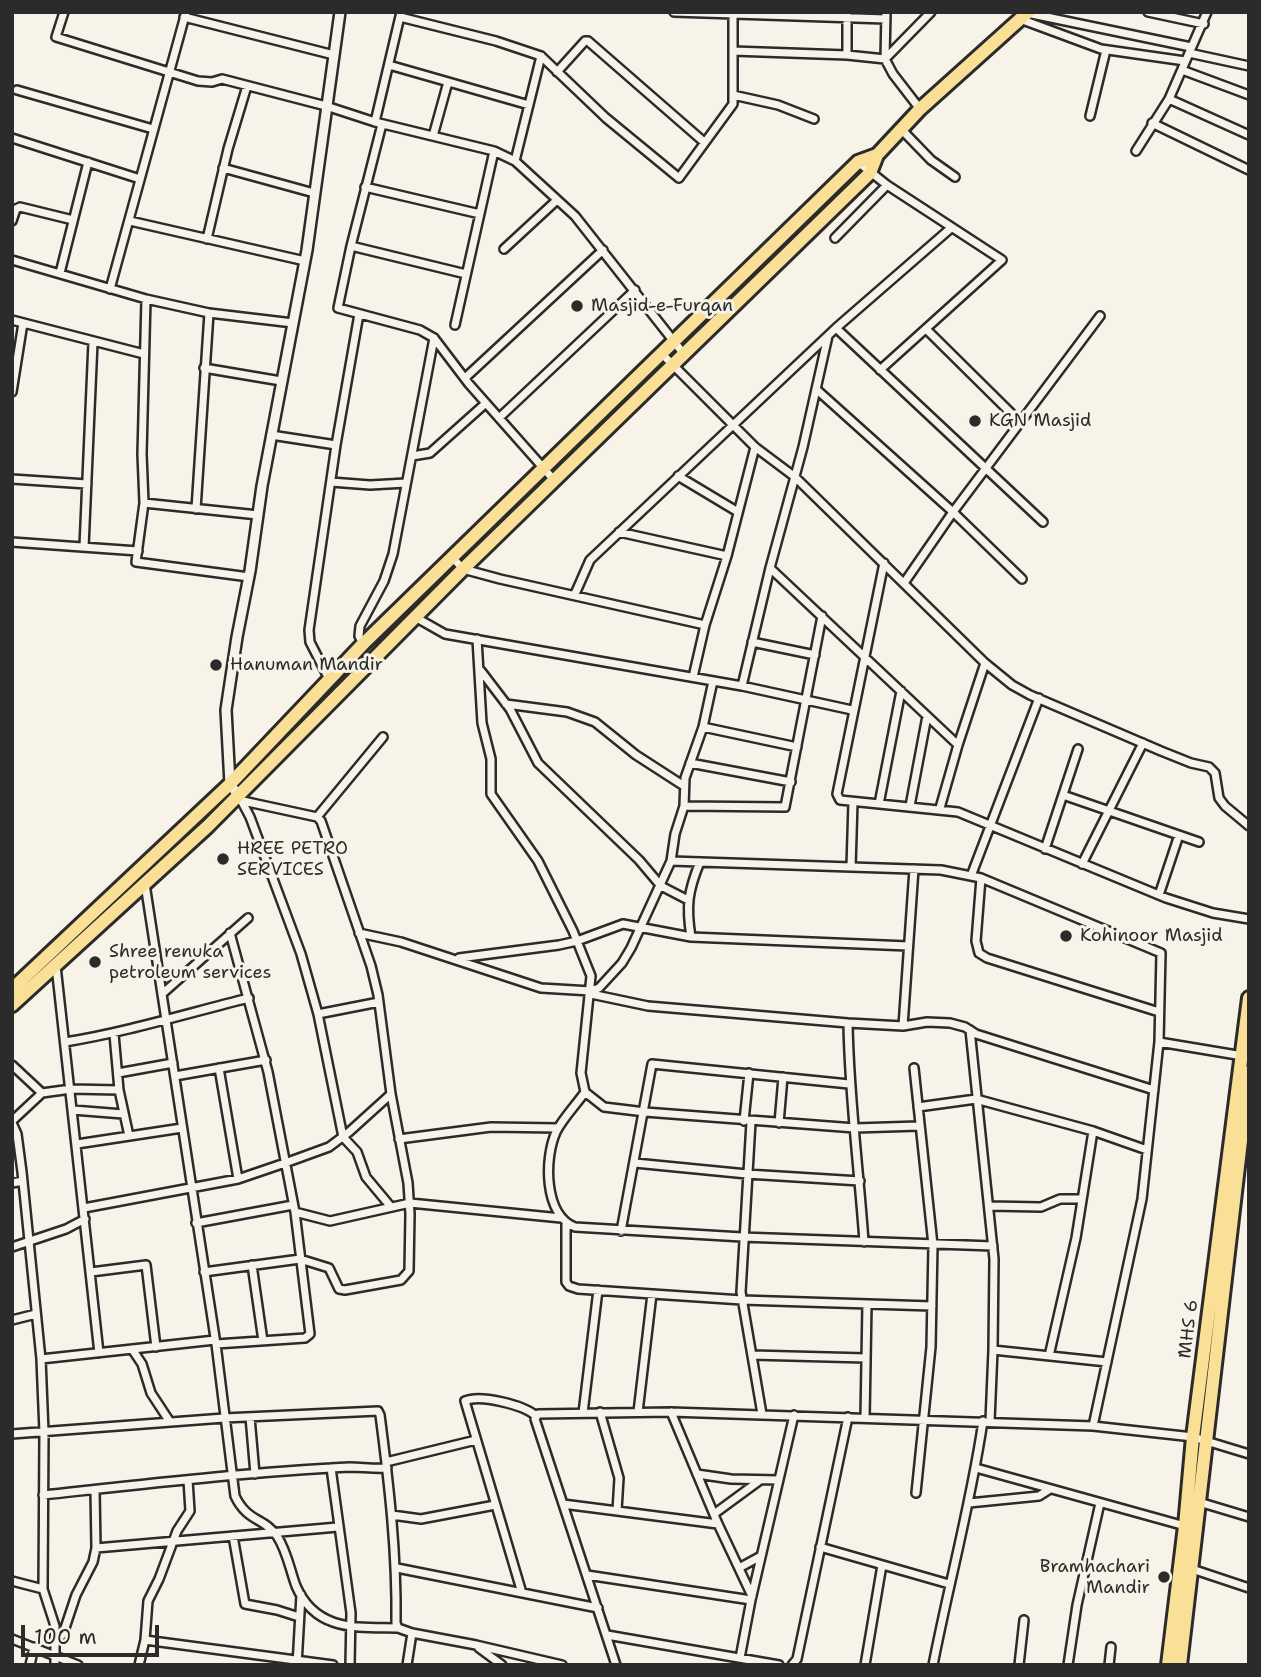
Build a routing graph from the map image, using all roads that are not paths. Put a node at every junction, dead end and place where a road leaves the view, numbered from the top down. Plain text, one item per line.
1 (64, 12) edge
2 (340, 12) edge
3 (674, 12) edge
4 (931, 12) edge
5 (1148, 12) edge
6 (1207, 12) edge
7 (184, 14) edge
8 (733, 14) edge
9 (401, 15) edge
10 (847, 15) edge
11 (1025, 15) edge
12 (886, 16) edge
13 (1204, 24) junction
14 (1106, 50) junction
15 (1190, 50) junction
16 (733, 51) junction
17 (334, 55) junction
18 (847, 55) junction
19 (541, 56) junction
20 (885, 59) junction
21 (1185, 61) junction
22 (389, 65) junction
23 (1249, 66) edge
24 (1182, 69) junction
25 (170, 72) junction
26 (557, 72) junction
27 (448, 82) junction
28 (247, 86) junction
29 (17, 90) dead end
30 (733, 95) junction
31 (1249, 95) edge
32 (1169, 99) junction
33 (529, 105) junction
34 (326, 106) junction
35 (920, 109) junction
36 (1090, 116) dead end
37 (814, 119) dead end
38 (378, 123) junction
39 (1152, 123) junction
40 (153, 129) junction
41 (901, 129) junction
42 (1249, 135) edge
43 (433, 136) junction
44 (12, 138) edge
45 (704, 142) junction
46 (1136, 150) dead end
47 (494, 151) junction
48 (877, 155) junction
49 (515, 161) junction
50 (88, 162) junction
51 (858, 162) junction
52 (223, 168) junction
53 (1249, 170) edge
54 (870, 173) junction
55 (955, 177) dead end
56 (139, 179) junction
57 (887, 185) junction
58 (365, 187) junction
59 (314, 193) junction
60 (557, 200) junction
61 (480, 214) junction
62 (74, 220) junction
63 (12, 221) edge
64 (130, 221) junction
65 (951, 228) junction
66 (835, 238) dead end
67 (207, 239) junction
68 (351, 246) junction
69 (504, 249) dead end
70 (603, 250) junction
71 (12, 260) edge
72 (305, 261) junction
73 (60, 273) junction
74 (466, 275) junction
75 (110, 289) junction
76 (635, 290) junction
77 (146, 299) junction
78 (209, 313) junction
79 (359, 314) junction
80 (1100, 316) dead end
81 (12, 320) edge
82 (23, 323) junction
83 (293, 323) junction
84 (455, 325) dead end
85 (836, 328) junction
86 (926, 329) junction
87 (828, 335) junction
88 (434, 338) junction
89 (93, 342) junction
90 (679, 348) junction
91 (144, 354) junction
92 (668, 359) junction
93 (204, 368) junction
94 (880, 370) junction
95 (14, 371) edge
96 (465, 378) junction
97 (281, 381) junction
98 (816, 389) junction
99 (12, 392) edge
100 (486, 403) junction
101 (499, 418) junction
102 (1021, 423) junction
103 (732, 424) junction
104 (271, 435) junction
105 (336, 446) junction
106 (755, 447) junction
107 (412, 456) junction
108 (544, 468) junction
109 (985, 470) junction
110 (678, 476) junction
111 (795, 477) junction
112 (12, 479) edge
113 (554, 480) junction
114 (331, 482) junction
115 (406, 483) junction
116 (87, 484) junction
117 (144, 503) junction
118 (196, 509) junction
119 (738, 512) junction
120 (953, 512) junction
121 (258, 515) junction
122 (1043, 522) dead end
123 (620, 532) junction
124 (12, 542) edge
125 (84, 547) junction
126 (138, 551) junction
127 (727, 556) junction
128 (452, 557) junction
129 (884, 563) junction
130 (770, 568) junction
131 (463, 569) junction
132 (249, 578) junction
133 (1022, 579) dead end
134 (904, 583) junction
135 (575, 594) junction
136 (822, 616) junction
137 (415, 617) junction
138 (705, 625) junction
139 (477, 639) junction
140 (752, 642) junction
141 (363, 645) junction
142 (815, 655) junction
143 (864, 656) junction
144 (985, 663) junction
145 (480, 670) junction
146 (693, 677) junction
147 (329, 680) junction
148 (713, 681) junction
149 (742, 686) junction
150 (901, 691) junction
151 (1039, 698) junction
152 (806, 700) junction
153 (506, 704) junction
154 (852, 710) junction
155 (927, 716) junction
156 (703, 727) junction
157 (383, 737) dead end
158 (1143, 743) junction
159 (957, 745) junction
160 (797, 747) junction
161 (1078, 749) dead end
162 (690, 763) junction
163 (791, 782) junction
164 (230, 784) junction
165 (684, 786) junction
166 (1063, 795) junction
167 (240, 798) junction
168 (853, 802) junction
169 (879, 804) junction
170 (684, 806) junction
171 (910, 806) junction
172 (940, 808) junction
173 (1109, 811) junction
174 (317, 817) junction
175 (991, 827) junction
176 (1249, 827) edge
177 (1180, 835) junction
178 (1199, 842) dead end
179 (1045, 849) junction
180 (671, 861) junction
181 (700, 862) junction
182 (1083, 864) junction
183 (851, 867) junction
184 (914, 869) junction
185 (971, 876) junction
186 (981, 878) junction
187 (145, 884) junction
188 (661, 886) junction
189 (1159, 895) junction
190 (688, 900) junction
191 (248, 918) dead end
192 (1249, 919) edge
193 (641, 927) junction
194 (230, 933) junction
195 (359, 933) junction
196 (691, 937) junction
197 (578, 941) junction
198 (908, 946) junction
199 (455, 958) junction
200 (55, 965) junction
201 (591, 992) junction
202 (162, 994) junction
203 (249, 998) junction
204 (1249, 998) edge
205 (13, 999) edge
206 (379, 1002) junction
207 (1160, 1012) junction
208 (318, 1014) junction
209 (166, 1018) junction
210 (848, 1023) junction
211 (903, 1026) junction
212 (970, 1030) junction
213 (114, 1034) junction
214 (65, 1042) junction
215 (1158, 1042) junction
216 (1245, 1057) edge
217 (266, 1060) junction
218 (173, 1063) junction
219 (12, 1065) edge
220 (219, 1068) junction
221 (914, 1068) dead end
222 (1249, 1072) edge
223 (118, 1073) junction
224 (749, 1073) junction
225 (175, 1076) junction
226 (783, 1077) junction
227 (849, 1084) junction
228 (71, 1089) junction
229 (119, 1090) junction
230 (1154, 1090) junction
231 (585, 1092) junction
232 (42, 1093) junction
233 (391, 1094) junction
234 (975, 1099) junction
235 (918, 1107) junction
236 (1247, 1107) edge
237 (73, 1110) junction
238 (645, 1112) junction
239 (123, 1114) junction
240 (748, 1121) junction
241 (12, 1122) edge
242 (779, 1124) junction
243 (919, 1126) junction
244 (182, 1128) junction
245 (558, 1128) junction
246 (855, 1128) junction
247 (1093, 1131) junction
248 (129, 1136) junction
249 (343, 1137) junction
250 (399, 1139) junction
251 (77, 1144) junction
252 (1147, 1150) junction
253 (285, 1163) junction
254 (635, 1163) junction
255 (747, 1174) junction
256 (237, 1179) junction
257 (23, 1181) junction
258 (860, 1181) junction
259 (12, 1183) edge
260 (191, 1188) junction
261 (1082, 1199) junction
262 (410, 1203) junction
263 (989, 1206) junction
264 (391, 1207) junction
265 (84, 1208) junction
266 (294, 1209) junction
267 (85, 1219) junction
268 (563, 1221) junction
269 (196, 1223) junction
270 (621, 1231) junction
271 (742, 1237) junction
272 (28, 1242) junction
273 (864, 1242) junction
274 (933, 1245) junction
275 (993, 1246) junction
276 (12, 1247) edge
277 (300, 1259) junction
278 (252, 1265) junction
279 (91, 1272) junction
280 (204, 1272) junction
281 (598, 1290) junction
282 (652, 1294) junction
283 (741, 1300) junction
284 (867, 1304) junction
285 (932, 1306) junction
286 (36, 1314) junction
287 (12, 1320) edge
288 (263, 1341) junction
289 (216, 1342) junction
290 (156, 1347) junction
291 (132, 1349) junction
292 (993, 1350) junction
293 (99, 1353) junction
294 (752, 1355) junction
295 (1049, 1356) junction
296 (866, 1358) junction
297 (41, 1359) junction
298 (1107, 1362) junction
299 (600, 1412) junction
300 (638, 1412) junction
301 (671, 1412) junction
302 (583, 1413) junction
303 (762, 1414) junction
304 (794, 1415) junction
305 (536, 1416) junction
306 (250, 1417) junction
307 (848, 1417) junction
308 (224, 1418) junction
309 (865, 1418) junction
310 (924, 1420) junction
311 (986, 1421) junction
312 (170, 1422) junction
313 (1093, 1426) junction
314 (44, 1432) junction
315 (12, 1434) edge
316 (1193, 1437) junction
317 (475, 1440) junction
318 (1206, 1440) junction
319 (1249, 1454) edge
320 (387, 1465) junction
321 (331, 1468) junction
322 (976, 1468) junction
323 (255, 1474) junction
324 (697, 1474) junction
325 (231, 1476) junction
326 (188, 1480) junction
327 (760, 1480) junction
328 (779, 1480) junction
329 (1051, 1489) junction
330 (95, 1490) junction
331 (916, 1493) dead end
332 (43, 1495) junction
333 (1199, 1502) junction
334 (969, 1503) junction
335 (1100, 1503) junction
336 (563, 1504) junction
337 (495, 1505) junction
338 (617, 1511) junction
339 (714, 1514) junction
340 (392, 1515) junction
341 (1249, 1517) edge
342 (718, 1524) junction
343 (338, 1527) junction
344 (1190, 1527) junction
345 (275, 1533) junction
346 (233, 1536) junction
347 (174, 1541) junction
348 (820, 1547) junction
349 (96, 1548) junction
350 (761, 1556) junction
351 (882, 1564) junction
352 (397, 1568) junction
353 (739, 1568) junction
354 (1192, 1569) junction
355 (587, 1575) junction
356 (12, 1581) edge
357 (949, 1584) junction
358 (1249, 1588) edge
359 (43, 1589) junction
360 (522, 1593) junction
361 (301, 1595) junction
362 (751, 1598) junction
363 (598, 1608) junction
364 (299, 1617) junction
365 (1024, 1620) dead end
366 (351, 1627) junction
367 (398, 1628) junction
368 (412, 1633) junction
369 (607, 1635) junction
370 (12, 1639) edge
371 (145, 1640) junction
372 (56, 1641) junction
373 (476, 1645) junction
374 (34, 1647) junction
375 (1111, 1647) dead end
376 (55, 1656) junction
377 (740, 1658) junction
378 (615, 1661) edge
379 (297, 1662) edge
380 (30, 1665) edge
381 (54, 1665) edge
382 (78, 1665) edge
383 (139, 1665) edge
384 (334, 1665) edge
385 (349, 1665) edge
386 (407, 1665) edge
387 (502, 1665) edge
388 (562, 1665) edge
389 (606, 1665) edge
390 (779, 1665) edge
391 (794, 1665) edge
392 (864, 1665) edge
393 (933, 1665) edge
394 (1019, 1665) edge
395 (1068, 1665) edge
396 (1110, 1665) edge
397 (1168, 1665) edge
398 (1180, 1665) edge

1 - 25 street
2 - 17 street
3 - 8 street
4 - 20 street
5 - 13 street
6 - 13 street
7 - 17 street
7 - 25 street
8 - 10 street
8 - 16 street
9 - 19 street
9 - 22 street
10 - 12 street
10 - 18 street
11 - 14 street
11 - 15 street
11 - 35 main road
12 - 20 street
13 - 15 street
14 - 21 street
14 - 36 street
15 - 21 street
15 - 23 street
16 - 18 street
16 - 30 street
17 - 34 street
18 - 20 street
19 - 26 street
19 - 33 street
20 - 35 street
21 - 24 street
22 - 27 street
22 - 38 street
24 - 31 street
24 - 32 street
25 - 28 street
25 - 40 street
26 - 45 street
26 - 45 street
27 - 33 street
27 - 43 street
28 - 34 street
28 - 52 street
29 - 40 street
30 - 37 street
30 - 45 street
32 - 39 street
32 - 42 street
33 - 49 street
34 - 38 street
34 - 59 street
35 - 41 main road
38 - 43 street
38 - 58 street
39 - 46 street
39 - 53 street
40 - 56 street
41 - 48 main road
41 - 55 street
43 - 47 street
44 - 50 street
47 - 49 street
47 - 61 street
48 - 51 main road
48 - 54 main road
49 - 60 street
50 - 56 street
50 - 62 street
51 - 54 street
51 - 90 main road
52 - 59 street
52 - 67 street
54 - 57 street
54 - 90 main road
56 - 64 street
57 - 65 street
57 - 66 street
58 - 61 street
58 - 68 street
59 - 72 street
60 - 69 street
60 - 70 street
61 - 74 street
62 - 63 street
62 - 73 street
64 - 67 street
64 - 75 street
65 - 85 street
65 - 86 street
67 - 72 street
68 - 74 street
68 - 79 street
70 - 76 street
70 - 96 street
71 - 73 street
72 - 83 street
73 - 75 street
74 - 84 street
75 - 77 street
76 - 90 street
76 - 101 street
77 - 78 street
77 - 91 street
78 - 83 street
78 - 93 street
79 - 88 street
79 - 105 street
80 - 102 street
81 - 82 street
82 - 89 street
82 - 95 street
83 - 97 street
85 - 87 street
85 - 94 street
86 - 94 street
86 - 102 street
87 - 98 street
87 - 103 street
88 - 96 street
88 - 107 street
89 - 91 street
89 - 116 street
90 - 92 main road
91 - 117 street
92 - 103 street
92 - 108 main road
92 - 113 main road
93 - 97 street
93 - 118 street
94 - 109 street
95 - 99 street
96 - 100 street
97 - 104 street
98 - 111 street
98 - 120 street
100 - 101 street
100 - 107 street
101 - 108 street
102 - 109 street
103 - 106 street
103 - 110 street
104 - 105 street
104 - 121 street
105 - 114 street
106 - 111 street
106 - 119 street
107 - 115 street
108 - 113 street
108 - 128 main road
109 - 120 street
109 - 122 street
110 - 119 street
110 - 123 street
111 - 129 street
111 - 130 street
112 - 116 street
113 - 131 main road
114 - 115 street
114 - 147 street
115 - 141 street
116 - 125 street
117 - 118 street
117 - 126 street
118 - 121 street
119 - 127 street
120 - 133 street
120 - 134 street
121 - 132 street
123 - 127 street
123 - 135 street
124 - 125 street
125 - 126 street
126 - 132 street
127 - 138 street
128 - 131 street
128 - 141 main road
129 - 134 street
129 - 143 street
130 - 136 street
130 - 140 street
131 - 135 street
131 - 137 main road
132 - 164 street
134 - 144 street
135 - 138 street
136 - 142 street
136 - 143 street
137 - 139 street
137 - 167 main road
138 - 146 street
139 - 145 street
139 - 146 street
140 - 142 street
140 - 149 street
141 - 147 main road
142 - 152 street
143 - 150 street
143 - 154 street
144 - 151 street
144 - 159 street
145 - 153 street
145 - 197 street
146 - 148 street
147 - 164 main road
148 - 149 street
148 - 156 street
149 - 152 street
150 - 155 street
150 - 169 street
151 - 158 street
151 - 175 street
152 - 154 street
152 - 160 street
153 - 165 street
153 - 188 street
154 - 168 street
155 - 159 street
155 - 171 street
156 - 160 street
156 - 162 street
157 - 174 street
158 - 173 street
158 - 176 street
159 - 172 street
160 - 163 street
161 - 166 street
162 - 163 street
162 - 165 street
163 - 170 street
164 - 167 street
164 - 205 main road
165 - 170 street
166 - 173 street
166 - 179 street
167 - 174 street
167 - 187 main road
167 - 208 street
168 - 169 street
168 - 183 street
169 - 171 street
170 - 180 street
171 - 172 street
172 - 175 street
173 - 177 street
173 - 182 street
174 - 195 street
175 - 179 street
175 - 185 street
177 - 178 street
177 - 189 street
179 - 182 street
180 - 181 street
180 - 188 street
181 - 183 street
181 - 190 street
182 - 189 street
183 - 184 street
184 - 185 street
184 - 198 street
185 - 186 street
186 - 207 street
186 - 207 street
187 - 200 main road
187 - 202 street
188 - 190 street
188 - 193 street
189 - 192 street
190 - 196 street
191 - 194 street
193 - 196 street
193 - 197 street
193 - 201 street
194 - 202 street
194 - 203 street
195 - 199 street
195 - 206 street
196 - 198 street
197 - 199 street
197 - 201 street
198 - 211 street
199 - 201 street
200 - 205 main road
200 - 214 street
201 - 210 street
201 - 231 street
202 - 209 street
203 - 209 street
203 - 217 street
204 - 216 main road, MHS 6
206 - 208 street
206 - 233 street
207 - 215 street
208 - 249 street
209 - 213 street
209 - 218 street
210 - 211 street
210 - 227 street
211 - 212 street
212 - 230 street
212 - 234 street
213 - 214 street
213 - 223 street
214 - 228 street
215 - 216 street
215 - 230 street
216 - 316 main road, MHS 6
217 - 220 street
217 - 253 street
218 - 223 street
218 - 225 street
219 - 232 street
220 - 225 street
220 - 256 street
221 - 235 street
222 - 236 main road
223 - 229 street
224 - 226 street
224 - 238 street
224 - 240 street
225 - 244 street
226 - 227 street
226 - 242 street
227 - 246 street
228 - 229 street
228 - 232 street
228 - 237 street
229 - 239 street
230 - 252 street
231 - 238 street
231 - 245 street
232 - 241 street
233 - 249 street
233 - 250 street
234 - 235 street
234 - 247 street
234 - 263 street
235 - 243 street
236 - 318 main road
237 - 239 street
237 - 251 street
238 - 240 street
238 - 254 street
239 - 248 street
240 - 242 street
240 - 255 street
241 - 257 street
242 - 246 street
243 - 246 street
243 - 274 street
244 - 248 street
244 - 260 street
245 - 250 street
245 - 268 street
246 - 258 street
247 - 252 street
247 - 261 street
248 - 251 street
249 - 253 street
249 - 264 street
250 - 262 street
251 - 265 street
252 - 298 street
253 - 256 street
253 - 266 street
254 - 255 street
254 - 270 street
255 - 258 street
255 - 271 street
256 - 260 street
257 - 259 street
257 - 272 street
258 - 273 street
260 - 265 street
260 - 269 street
261 - 263 street
261 - 295 street
262 - 264 street
262 - 268 street
262 - 277 street
263 - 275 street
264 - 266 street
265 - 267 street
266 - 269 street
266 - 277 street
267 - 272 street
267 - 279 street
268 - 270 street
268 - 281 street
269 - 280 street
270 - 271 street
271 - 273 street
271 - 283 street
272 - 276 street
272 - 286 street
273 - 274 street
274 - 275 street
274 - 285 street
275 - 292 street
277 - 278 street
277 - 288 street
278 - 280 street
278 - 288 street
279 - 290 street
279 - 293 street
280 - 289 street
281 - 282 street
281 - 302 street
282 - 283 street
282 - 300 street
283 - 284 street
283 - 294 street
284 - 285 street
284 - 296 street
285 - 310 street
286 - 287 street
286 - 297 street
288 - 289 street
289 - 290 street
289 - 308 street
290 - 291 street
291 - 293 street
291 - 312 street
292 - 295 street
292 - 311 street
293 - 297 street
294 - 296 street
294 - 303 street
295 - 298 street
296 - 309 street
297 - 314 street
298 - 313 street
299 - 300 street
299 - 302 street
299 - 338 street
300 - 301 street
301 - 303 street
301 - 324 street
302 - 305 street
303 - 304 street
304 - 307 street
304 - 328 street
305 - 317 street
305 - 336 street
306 - 308 street
306 - 320 street
306 - 323 street
307 - 309 street
307 - 348 street
308 - 312 street
308 - 325 street
309 - 310 street
310 - 311 street
310 - 331 street
311 - 313 street
311 - 322 street
312 - 314 street
313 - 316 street
314 - 315 street
314 - 332 street
316 - 318 street
316 - 344 main road, MHS 6
317 - 320 street
317 - 337 street
318 - 319 street
318 - 333 main road
320 - 321 street
320 - 340 street
321 - 323 street
321 - 343 street
322 - 329 street
322 - 334 street
323 - 325 street
324 - 327 street
324 - 339 street
325 - 326 street
325 - 345 street
326 - 330 street
326 - 347 street
327 - 328 street
327 - 339 street
328 - 350 street
329 - 334 street
329 - 335 street
330 - 332 street
330 - 349 street
332 - 359 street
333 - 341 street
333 - 344 main road
334 - 357 street
335 - 344 street
335 - 395 street
336 - 338 street
336 - 355 street
337 - 340 street
337 - 360 street
338 - 342 street
339 - 342 street
340 - 352 street
342 - 353 street
343 - 345 street
343 - 366 street
344 - 354 main road
344 - 397 main road, MHS 6
345 - 346 street
345 - 361 street
346 - 347 street
346 - 364 street
347 - 349 street
347 - 371 street
348 - 351 street
348 - 391 street
349 - 372 street
350 - 353 street
350 - 362 street
351 - 357 street
351 - 392 street
352 - 360 street
352 - 367 street
353 - 362 street
354 - 358 street
354 - 398 main road
355 - 362 street
355 - 363 street
356 - 359 street
357 - 393 street
359 - 372 street
360 - 363 street
361 - 364 street
361 - 366 street
362 - 377 street
363 - 369 street
364 - 379 street
365 - 394 street
366 - 367 street
366 - 385 street
367 - 368 street
368 - 373 street
368 - 386 street
369 - 377 street
369 - 378 street
370 - 374 street
371 - 379 street
371 - 383 street
372 - 376 street
373 - 387 street
373 - 388 street
374 - 376 street
374 - 380 street
375 - 396 street
376 - 381 street
376 - 382 street
377 - 390 street
378 - 389 street
379 - 384 street

